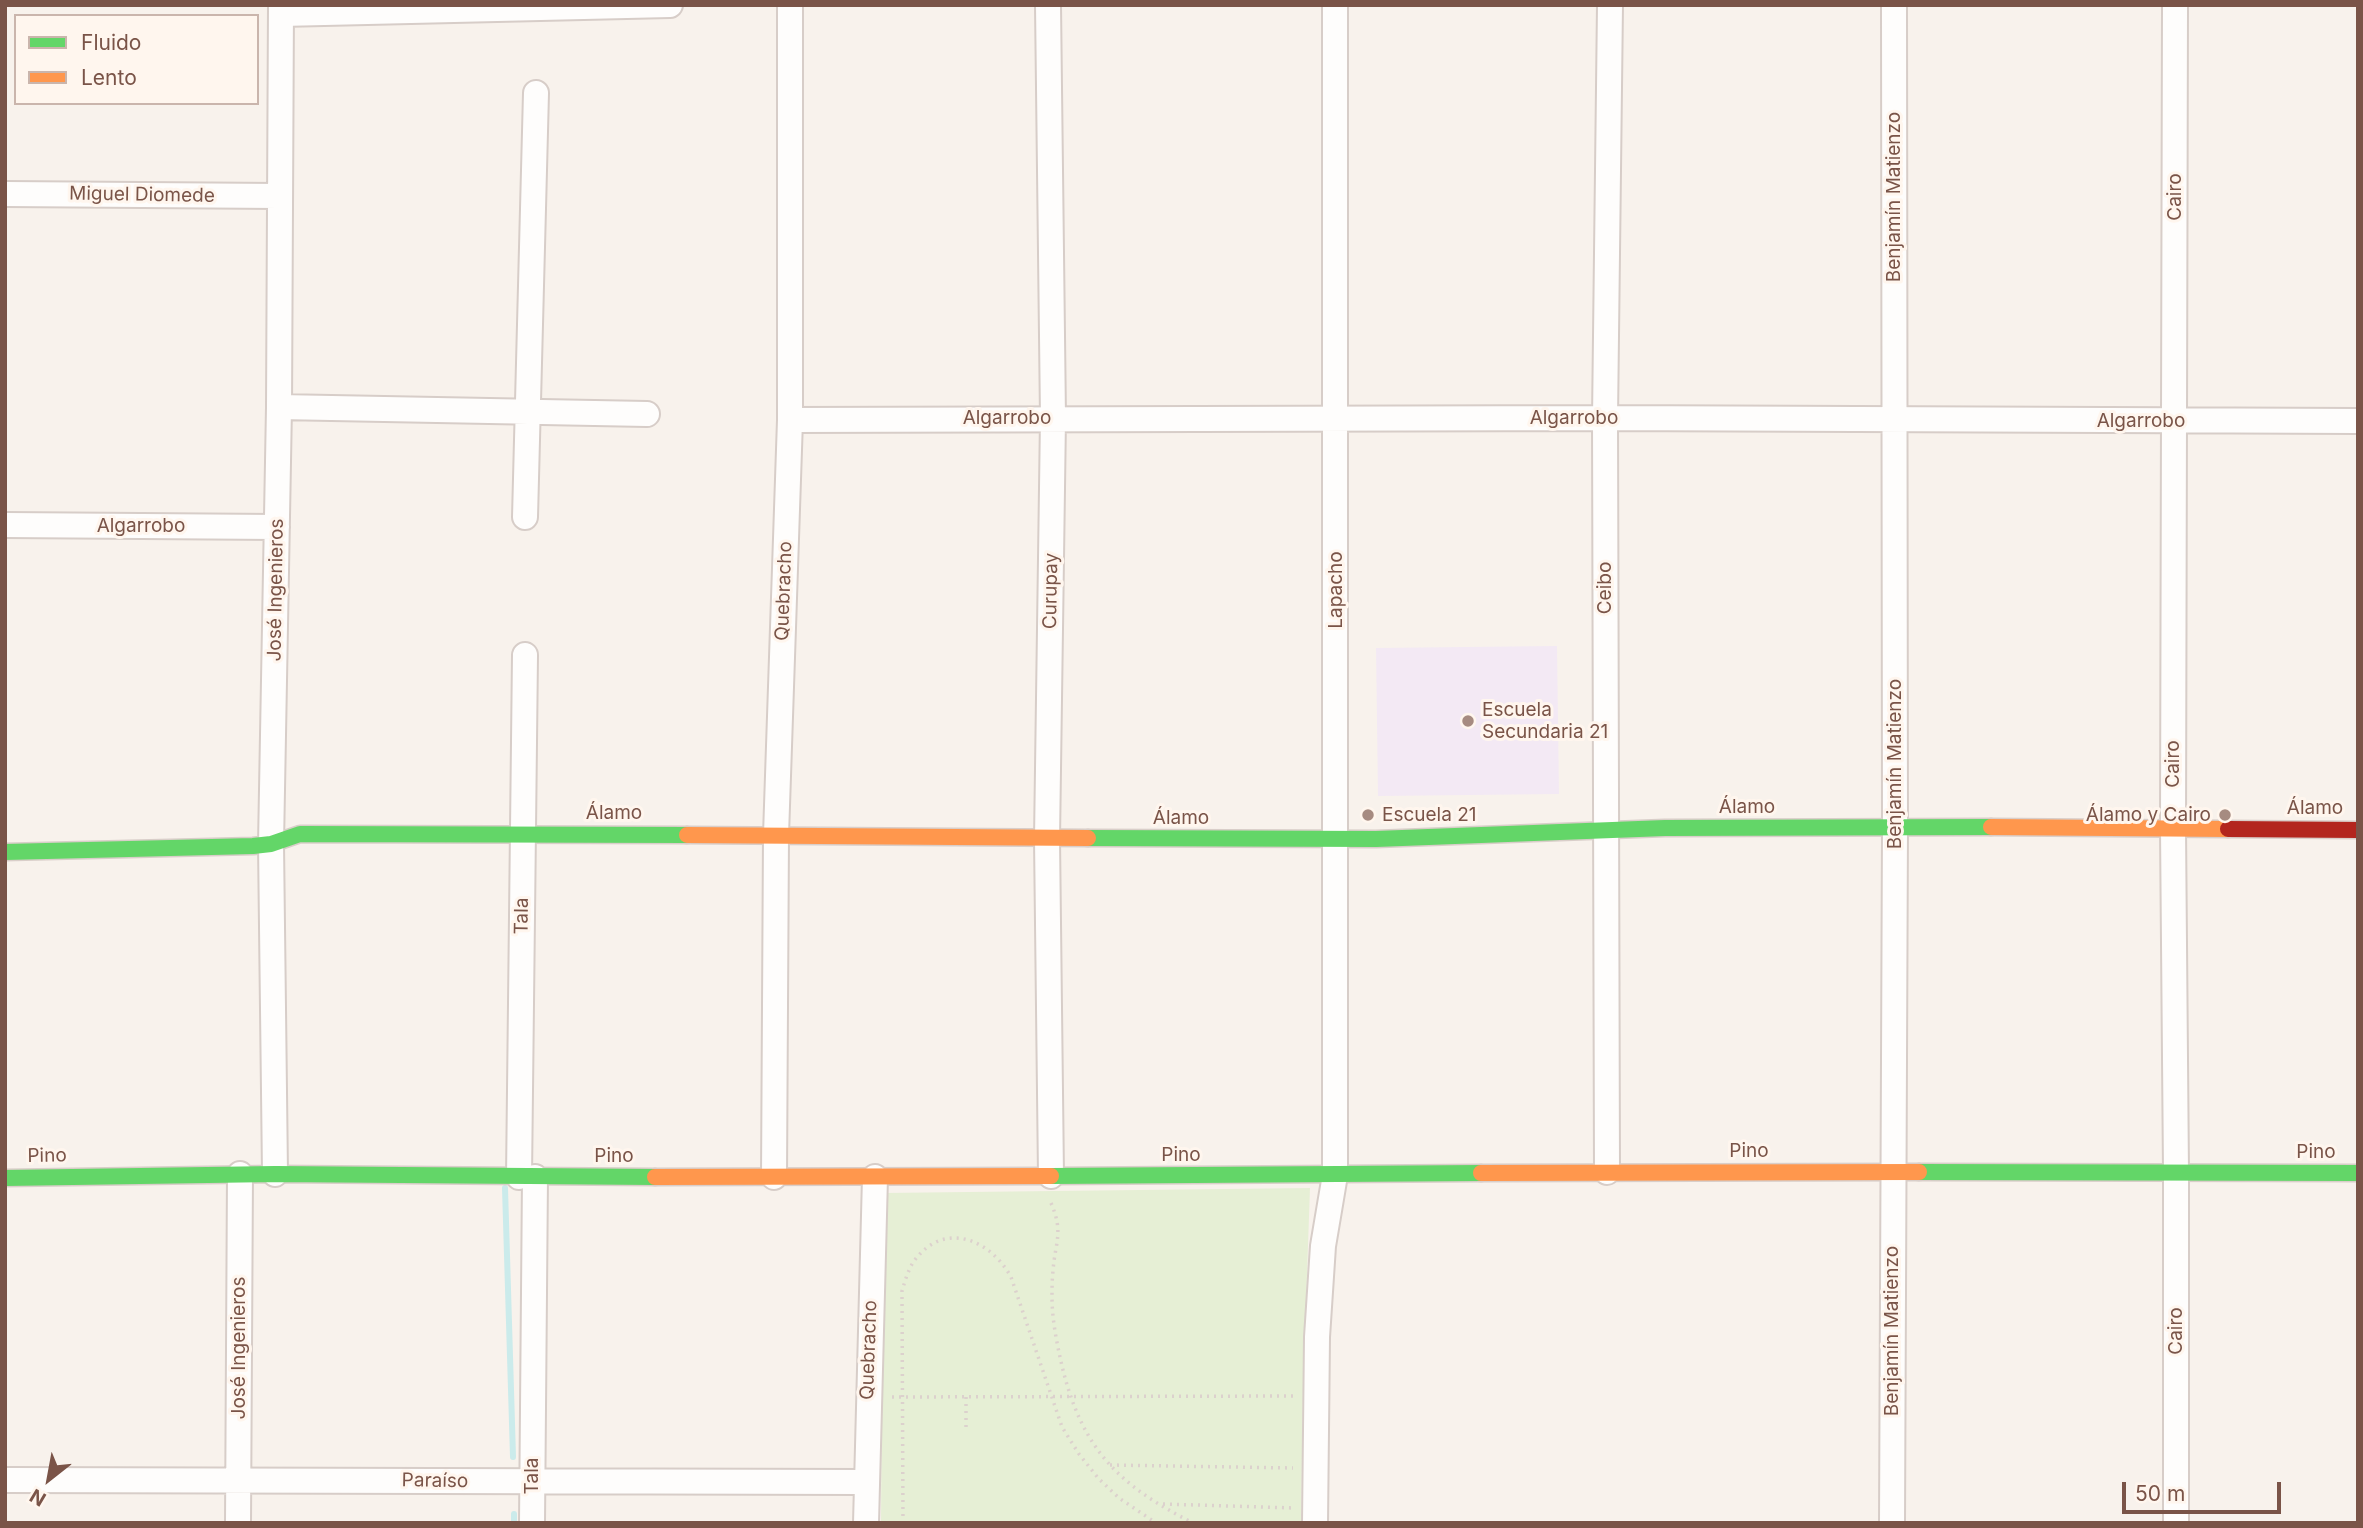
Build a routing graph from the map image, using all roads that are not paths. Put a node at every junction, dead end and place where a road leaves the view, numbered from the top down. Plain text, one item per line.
1 (670, 5) edge
2 (790, 5) edge
3 (1048, 5) edge
4 (1335, 5) edge
5 (1610, 5) edge
6 (1894, 5) edge
7 (2175, 5) edge
8 (281, 10) edge
9 (536, 93) dead end
10 (5, 194) edge
11 (279, 196) junction
12 (279, 407) junction
13 (528, 412) junction
14 (647, 414) dead end
15 (1053, 418) junction
16 (1337, 418) junction
17 (1605, 418) junction
18 (790, 420) junction
19 (1894, 421) junction
20 (2175, 421) junction
21 (2358, 421) edge
22 (525, 517) dead end
23 (5, 526) edge
24 (277, 527) junction
25 (524, 654) dead end
26 (1895, 827) junction
27 (2173, 829) junction
28 (2358, 830) edge
29 (1607, 831) junction
30 (523, 834) junction
31 (775, 835) junction
32 (1335, 838) junction
33 (1047, 839) junction
34 (271, 844) junction
35 (5, 852) edge
36 (1606, 1172) junction
37 (2176, 1172) junction
38 (1892, 1173) junction
39 (2358, 1173) edge
40 (240, 1174) junction
41 (275, 1174) junction
42 (1335, 1175) junction
43 (1043, 1176) junction
44 (527, 1177) junction
45 (774, 1177) junction
46 (875, 1177) junction
47 (5, 1178) edge
48 (238, 1479) junction
49 (5, 1480) edge
50 (532, 1482) junction
51 (866, 1482) junction
52 (1315, 1516) edge
53 (238, 1523) edge
54 (532, 1523) edge
55 (866, 1523) edge
56 (1892, 1523) edge
57 (2176, 1523) edge

1 - 8 street
2 - 18 street, Quebracho
3 - 15 street, Curupay
4 - 16 street, Lapacho
5 - 17 street, Ceibo
6 - 19 street, Benjamín Matienzo
7 - 20 street, Cairo
8 - 11 street, José Ingenieros
9 - 13 street
10 - 11 street, Miguel Diomede
11 - 12 street, José Ingenieros
12 - 13 street
12 - 24 street, José Ingenieros
13 - 14 street
13 - 22 street
15 - 16 street, Algarrobo
15 - 18 street, Algarrobo
15 - 33 street, Curupay
16 - 17 street, Algarrobo
16 - 32 street, Lapacho
17 - 19 street, Algarrobo
17 - 29 street, Ceibo
18 - 31 street, Quebracho
19 - 20 street, Algarrobo
19 - 26 street, Benjamín Matienzo
20 - 21 street, Algarrobo
20 - 27 street, Cairo
23 - 24 street, Algarrobo
24 - 34 street, José Ingenieros
25 - 30 street, Tala
26 - 27 street, Álamo
26 - 29 street, Álamo
26 - 38 street, Benjamín Matienzo
27 - 28 street, Álamo
27 - 37 street, Cairo
29 - 32 street, Álamo
29 - 36 street, Ceibo
30 - 31 street, Álamo
30 - 34 street, Álamo
30 - 44 street, Tala
31 - 33 street, Álamo
31 - 45 street, Quebracho
32 - 33 street, Álamo
32 - 42 street, Lapacho
33 - 43 street, Curupay
34 - 35 street, Álamo
34 - 41 street, José Ingenieros
36 - 38 street, Pino
36 - 42 street, Pino
37 - 38 street, Pino
37 - 39 street, Pino
37 - 57 street, Cairo
38 - 56 street, Benjamín Matienzo
40 - 41 street, Pino
40 - 47 street, Pino
40 - 48 street, José Ingenieros
41 - 44 street, Pino
42 - 43 street, Pino
42 - 52 street, Lapacho
43 - 46 street, Pino
44 - 45 street, Pino
44 - 50 street, Tala
45 - 46 street, Pino
46 - 51 street, Quebracho
48 - 49 street, Paraíso
48 - 50 street, Paraíso
48 - 53 street, José Ingenieros
50 - 51 street, Paraíso
50 - 54 street, Tala
51 - 55 street, Quebracho

